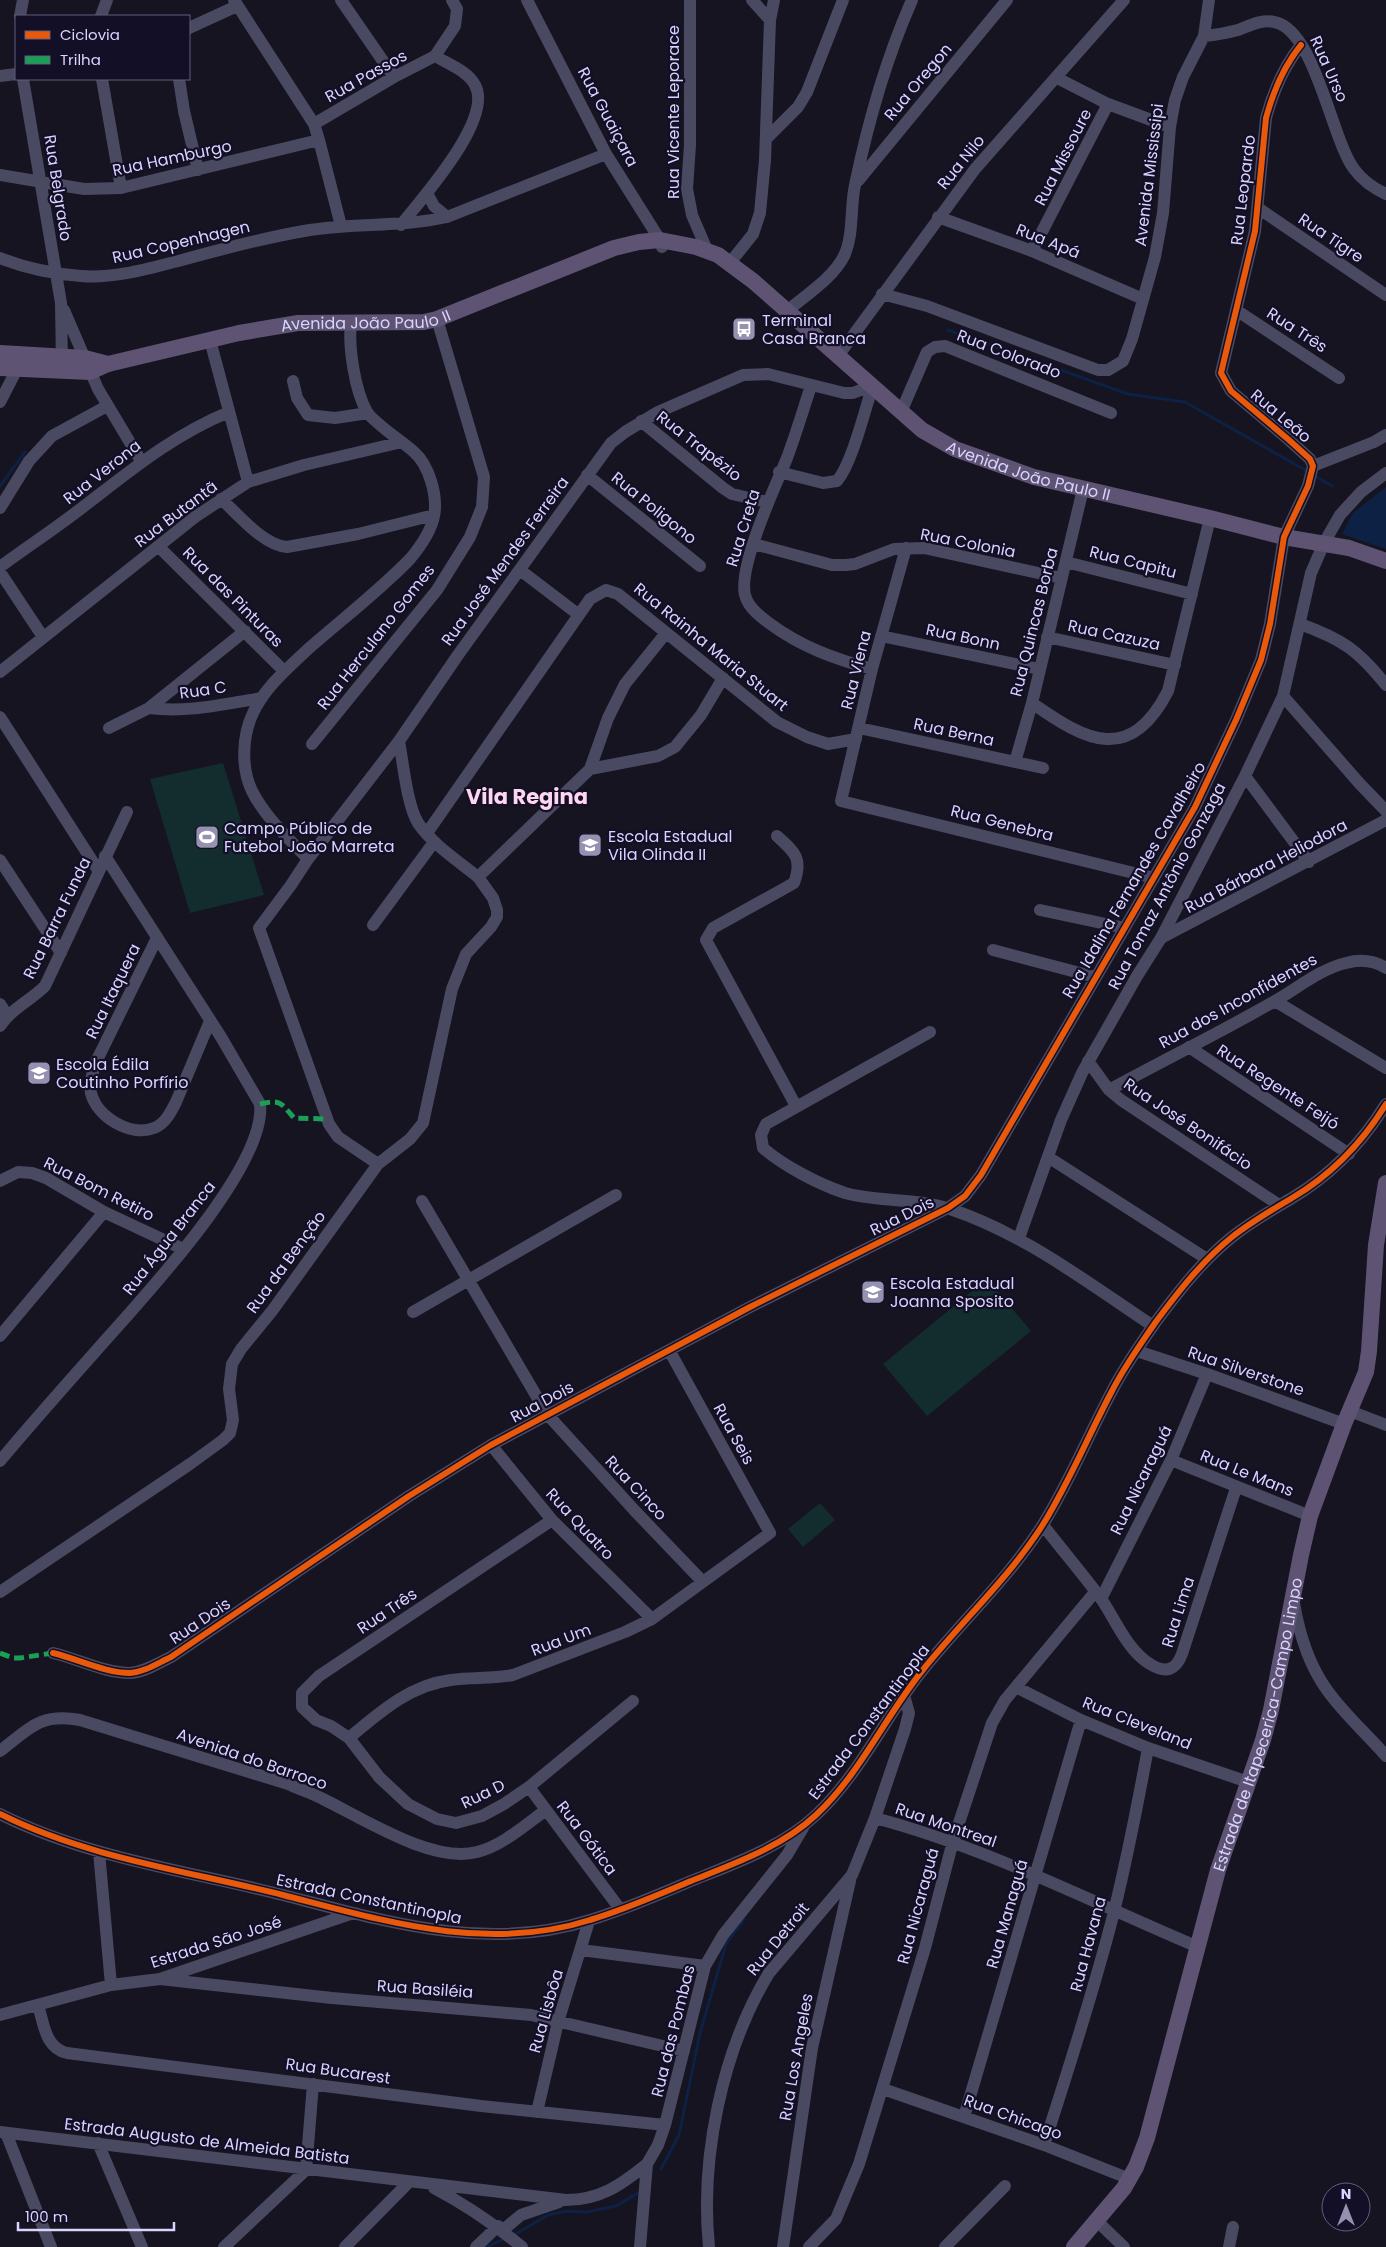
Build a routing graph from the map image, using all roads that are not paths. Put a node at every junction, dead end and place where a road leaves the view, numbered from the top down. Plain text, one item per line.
1 (23, 0) edge
2 (107, 0) edge
3 (342, 0) edge
4 (452, 0) edge
5 (527, 0) edge
6 (690, 0) edge
7 (752, 0) edge
8 (774, 0) edge
9 (843, 0) edge
10 (912, 0) edge
11 (1007, 0) edge
12 (1124, 0) edge
13 (1209, 0) edge
14 (236, 3) edge
15 (20, 15) edge
16 (101, 15) edge
17 (770, 20) junction
18 (190, 27) edge
19 (1204, 36) junction
20 (1302, 46) junction
21 (435, 56) junction
22 (15, 74) edge
23 (0, 76) edge
24 (394, 77) junction
25 (1057, 78) junction
26 (23, 80) edge
27 (102, 80) edge
28 (179, 80) edge
29 (1108, 104) junction
30 (314, 124) junction
31 (1170, 127) junction
32 (319, 140) junction
33 (766, 140) junction
34 (606, 154) junction
35 (198, 170) junction
36 (0, 175) edge
37 (41, 184) junction
38 (855, 186) junction
39 (121, 188) junction
40 (427, 193) junction
41 (1386, 194) edge
42 (1258, 208) junction
43 (447, 217) junction
44 (938, 217) junction
45 (401, 225) junction
46 (341, 226) junction
47 (661, 244) junction
48 (707, 250) junction
49 (1032, 251) junction
50 (0, 258) edge
51 (729, 264) junction
52 (55, 272) junction
53 (882, 294) junction
54 (1386, 295) edge
55 (1143, 299) junction
56 (61, 303) junction
57 (1236, 310) junction
58 (787, 311) junction
59 (437, 319) junction
60 (351, 322) junction
61 (210, 340) junction
62 (0, 353) edge
63 (838, 356) junction
64 (17, 362) junction
65 (62, 364) junction
66 (88, 365) junction
67 (0, 368) edge
68 (1221, 373) joint
69 (1339, 378) dead end
70 (293, 381) dead end
71 (873, 385) junction
72 (811, 386) junction
73 (0, 402) edge
74 (108, 406) junction
75 (229, 412) junction
76 (901, 412) junction
77 (368, 413) junction
78 (1111, 413) dead end
79 (640, 421) junction
80 (1386, 435) edge
81 (402, 442) junction
82 (141, 461) junction
83 (1313, 466) junction
84 (779, 472) junction
85 (1386, 473) edge
86 (587, 475) junction
87 (248, 482) junction
88 (1083, 489) junction
89 (221, 499) junction
90 (766, 502) junction
91 (0, 508) edge
92 (434, 515) junction
93 (1210, 518) junction
94 (1288, 538) junction
95 (1319, 542) junction
96 (754, 544) junction
97 (159, 547) junction
98 (906, 548) junction
99 (1386, 560) edge
100 (1066, 562) junction
101 (700, 566) dead end
102 (0, 568) edge
103 (520, 570) junction
104 (0, 572) edge
105 (1061, 578) junction
106 (1192, 594) junction
107 (579, 615) junction
108 (1300, 624) junction
109 (245, 631) junction
110 (666, 633) junction
111 (881, 636) junction
112 (43, 637) junction
113 (1047, 637) junction
114 (1175, 665) junction
115 (872, 669) junction
116 (1039, 669) junction
117 (284, 671) junction
118 (0, 672) edge
119 (723, 678) junction
120 (1386, 685) edge
121 (1283, 696) junction
122 (262, 698) junction
123 (1032, 703) junction
124 (149, 708) junction
125 (0, 717) edge
126 (109, 728) dead end
127 (857, 733) junction
128 (399, 741) junction
129 (312, 744) dead end
130 (1015, 762) junction
131 (1043, 768) dead end
132 (590, 769) junction
133 (1245, 776) junction
134 (841, 801) joint
135 (1386, 811) edge
136 (127, 812) dead end
137 (1386, 820) edge
138 (777, 836) dead end
139 (430, 837) junction
140 (105, 856) junction
141 (308, 859) junction
142 (0, 860) edge
143 (1309, 862) junction
144 (98, 870) junction
145 (478, 877) junction
146 (1154, 878) junction
147 (1040, 910) dead end
148 (373, 925) dead end
149 (1125, 928) junction
150 (157, 938) junction
151 (1160, 938) junction
152 (993, 950) dead end
153 (61, 953) junction
154 (1386, 968) edge
155 (1095, 977) junction
156 (1275, 1001) junction
157 (4, 1009) edge
158 (210, 1021) junction
159 (0, 1026) edge
160 (930, 1032) dead end
161 (1189, 1048) junction
162 (1088, 1062) junction
163 (1386, 1068) edge
164 (1109, 1090) junction
165 (1386, 1104) edge
166 (796, 1106) junction
167 (1349, 1154) junction
168 (1048, 1157) junction
169 (378, 1164) junction
170 (0, 1181) edge
171 (1386, 1183) edge
172 (616, 1196) dead end
173 (422, 1201) dead end
174 (1279, 1205) junction
175 (948, 1208) junction
176 (104, 1212) junction
177 (1019, 1238) junction
178 (1381, 1246) edge
179 (183, 1249) junction
180 (1207, 1259) junction
181 (468, 1281) junction
182 (413, 1312) dead end
183 (1153, 1326) junction
184 (0, 1336) edge
185 (669, 1350) junction
186 (1136, 1351) junction
187 (1207, 1374) junction
188 (547, 1414) junction
189 (1347, 1417) junction
190 (1386, 1425) edge
191 (491, 1445) junction
192 (1171, 1460) junction
193 (0, 1461) edge
194 (1236, 1488) junction
195 (1310, 1516) junction
196 (552, 1520) junction
197 (1043, 1524) junction
198 (770, 1533) joint
199 (703, 1582) junction
200 (0, 1592) edge
201 (1098, 1595) junction
202 (1293, 1596) junction
203 (652, 1619) junction
204 (53, 1653) dead end
205 (1016, 1687) junction
206 (904, 1695) junction
207 (633, 1701) dead end
208 (1081, 1720) junction
209 (349, 1738) junction
210 (1148, 1748) junction
211 (0, 1751) edge
212 (1386, 1756) edge
213 (1248, 1782) junction
214 (529, 1786) junction
215 (546, 1810) junction
216 (0, 1814) edge
217 (814, 1818) junction
218 (875, 1818) junction
219 (952, 1841) junction
220 (99, 1852) junction
221 (852, 1875) junction
222 (1034, 1877) junction
223 (620, 1909) junction
224 (1114, 1912) junction
225 (353, 1913) junction
226 (589, 1921) junction
227 (1198, 1947) junction
228 (581, 1950) junction
229 (705, 1966) junction
230 (160, 1979) junction
231 (112, 1984) junction
232 (38, 2005) junction
233 (0, 2015) edge
234 (558, 2022) junction
235 (684, 2051) junction
236 (313, 2084) junction
237 (883, 2089) junction
238 (537, 2112) junction
239 (964, 2117) junction
240 (665, 2125) junction
241 (3, 2133) edge
242 (98, 2143) junction
243 (1044, 2145) junction
244 (647, 2164) junction
245 (306, 2170) junction
246 (1130, 2178) junction
247 (409, 2182) junction
248 (428, 2184) junction
249 (1006, 2186) dead end
250 (566, 2200) junction
251 (1098, 2221) junction
252 (1233, 2227) dead end
253 (502, 2229) junction
254 (520, 2246) edge
255 (51, 2247) edge
256 (142, 2247) edge
257 (224, 2247) edge
258 (345, 2247) edge
259 (476, 2247) edge
260 (640, 2247) edge
261 (709, 2247) edge
262 (783, 2247) edge
263 (809, 2247) edge
264 (945, 2247) edge
265 (1074, 2247) edge
266 (1124, 2247) edge
267 (1229, 2247) edge

1 - 15 street
2 - 16 street
3 - 24 street
4 - 21 street
5 - 34 street, Rua Guaiçara
6 - 48 street, Rua Vicente Leporace
7 - 17 street
8 - 17 street
9 - 33 street
10 - 38 street, Rua Oregon
11 - 38 street, Rua Oregon
12 - 25 street, Rua Nilo
13 - 19 street
14 - 18 street
14 - 30 street
17 - 33 street
19 - 20 street, Rua Urso
19 - 31 street, Avenida Mississipi
20 - 41 street, Rua Urso
20 - 42 street, Rua Leopardo
21 - 24 street, Rua Passos
21 - 40 street
22 - 23 street
24 - 30 street, Rua Passos
25 - 29 street
25 - 44 street, Rua Nilo
26 - 37 street, Rua Belgrado
27 - 39 street
28 - 35 street
29 - 31 street
29 - 49 street, Rua Missoure
30 - 32 street
31 - 55 street, Avenida Mississipi
32 - 35 street, Rua Hamburgo
32 - 46 street
33 - 51 street
34 - 43 street, Rua Copenhagen
34 - 47 street, Rua Guaiçara
35 - 39 street, Rua Hamburgo
36 - 37 street, Rua Hamburgo
37 - 39 street, Rua Hamburgo
37 - 52 street, Rua Belgrado
38 - 58 street, Rua Oregon
40 - 43 street
40 - 45 street
42 - 54 street, Rua Tigre
42 - 57 street, Rua Leopardo
43 - 45 street, Rua Copenhagen
44 - 49 street, Rua Apá
44 - 53 street, Rua Nilo
45 - 46 street, Rua Copenhagen
46 - 52 street, Rua Copenhagen
47 - 48 main road, Avenida João Paulo II
47 - 51 main road, Avenida João Paulo II
47 - 59 main road, Avenida João Paulo II
48 - 51 main road, Avenida João Paulo II
49 - 55 street, Rua Apá
50 - 52 street, Rua Copenhagen
51 - 58 main road, Avenida João Paulo II
52 - 56 street, Rua Belgrado
53 - 55 street, Avenida Mississipi
53 - 63 street, Rua Nilo
56 - 65 street, Rua Belgrado
56 - 66 street, Rua Belgrado
57 - 68 street, Rua Leopardo
57 - 69 street, Rua Três
58 - 63 main road, Avenida João Paulo II
59 - 60 main road, Avenida João Paulo II
59 - 129 street, Rua Herculano Gomes
60 - 61 main road, Avenida João Paulo II
60 - 77 street
61 - 66 main road, Avenida João Paulo II
61 - 75 street
62 - 64 main road, Avenida João Paulo II
63 - 71 main road, Avenida João Paulo II
64 - 65 main road, Avenida João Paulo II
64 - 67 main road, Avenida João Paulo II
64 - 73 street
65 - 66 main road, Avenida João Paulo II
66 - 74 street, Rua Belgrado
68 - 83 street, Rua Leão
70 - 77 street
71 - 72 street, Rua José Mendes Ferreira
71 - 76 main road, Avenida João Paulo II
71 - 84 street
72 - 79 street, Rua José Mendes Ferreira
72 - 84 street, Rua Creta
74 - 82 street, Rua Belgrado
74 - 91 street
75 - 82 street, Rua Verona
75 - 87 street
76 - 78 street, Rua Colorado
76 - 88 main road, Avenida João Paulo II
77 - 81 street
79 - 86 street, Rua José Mendes Ferreira
79 - 90 street, Rua Trapézio
80 - 83 street
81 - 87 street, Rua Butantã
81 - 92 street
82 - 102 street, Rua Verona
83 - 94 street, Rua Leão
84 - 90 street, Rua Creta
85 - 95 street, Rua Tomaz Antônio Gonzaga
86 - 101 street, Rua Poligono
86 - 103 street, Rua José Mendes Ferreira
87 - 89 street, Rua Butantã
88 - 93 main road, Avenida João Paulo II
88 - 100 street, Rua Quincas Borba
89 - 92 street
89 - 97 street, Rua Butantã
90 - 96 street, Rua Creta
92 - 117 street
93 - 94 main road, Avenida João Paulo II
93 - 106 street
94 - 95 main road, Avenida João Paulo II
94 - 146 street, Rua Idalina Fernandes Cavalheiro
95 - 99 main road, Avenida João Paulo II
95 - 108 street, Rua Tomaz Antônio Gonzaga
96 - 98 street, Rua Colonia
96 - 115 street, Rua Creta
97 - 109 street, Rua das Pinturas
97 - 112 street, Rua Butantã
98 - 105 street, Rua Colonia
98 - 111 street, Rua Viena
100 - 105 street, Rua Quincas Borba
100 - 106 street, Rua Capitu
103 - 107 street
103 - 128 street, Rua José Mendes Ferreira
104 - 112 street
105 - 113 street, Rua Quincas Borba
106 - 114 street
107 - 110 street, Rua Rainha Maria Stuart
107 - 139 street, Rua Rainha Maria Stuart
108 - 120 street
108 - 121 street, Rua Tomaz Antônio Gonzaga
109 - 117 street, Rua das Pinturas
109 - 124 street
110 - 119 street, Rua Rainha Maria Stuart
110 - 132 street
111 - 115 street, Rua Viena
111 - 116 street, Rua Bonn
112 - 118 street, Rua Butantã
113 - 114 street, Rua Cazuza
113 - 116 street, Rua Quincas Borba
114 - 123 street
115 - 127 street, Rua Viena
116 - 123 street, Rua Quincas Borba
117 - 122 street
119 - 127 street, Rua Rainha Maria Stuart
119 - 132 street
121 - 133 street, Rua Tomaz Antônio Gonzaga
121 - 135 street
122 - 124 street, Rua C
122 - 141 street
123 - 130 street, Rua Quincas Borba
124 - 126 street
125 - 144 street
127 - 130 street, Rua Berna
127 - 134 street, Rua Viena
128 - 139 street
128 - 141 street, Rua José Mendes Ferreira
130 - 131 street, Rua Berna
132 - 145 street
133 - 143 street
133 - 151 street, Rua Tomaz Antônio Gonzaga
134 - 146 street, Rua Genebra
136 - 140 street, Rua Barra Funda
137 - 143 street, Rua Bárbara Heliodora
138 - 166 street
139 - 145 street
139 - 148 street, Rua Rainha Maria Stuart
140 - 144 street, Rua Barra Funda
140 - 150 street, Rua Água Branca
141 - 169 street, Rua José Mendes Ferreira
142 - 153 street
143 - 151 street, Rua Bárbara Heliodora
144 - 153 street, Rua Barra Funda
145 - 169 street, Rua da Benção
146 - 149 street, Rua Idalina Fernandes Cavalheiro
147 - 149 street
149 - 155 street, Rua Idalina Fernandes Cavalheiro
150 - 158 street, Rua Água Branca
150 - 158 street, Rua Itaquera
151 - 162 street, Rua Tomaz Antônio Gonzaga
152 - 155 street
153 - 157 street, Rua Barra Funda
154 - 156 street, Rua dos Inconfidentes
155 - 175 street, Rua Idalina Fernandes Cavalheiro
156 - 161 street, Rua dos Inconfidentes
156 - 163 street
157 - 159 street
158 - 179 street, Rua Água Branca
160 - 166 street
161 - 164 street, Rua dos Inconfidentes
161 - 167 street, Rua Regente Feijó
162 - 164 street, Rua José Bonifácio
162 - 168 street, Rua Tomaz Antônio Gonzaga
164 - 174 street, Rua José Bonifácio
165 - 167 street, Estrada Constantinopla
166 - 175 street
167 - 174 street, Estrada Constantinopla
168 - 177 street, Rua Tomaz Antônio Gonzaga
168 - 180 street
169 - 200 street, Rua da Benção
170 - 176 street, Rua Bom Retiro
171 - 178 main road, Estrada de Itapecerica-Campo Limpo
172 - 181 street
173 - 181 street, Rua Cinco
174 - 180 street, Estrada Constantinopla
175 - 177 street
175 - 185 street, Rua Dois
176 - 179 street, Rua Bom Retiro
176 - 184 street
177 - 183 street
178 - 189 main road, Estrada de Itapecerica-Campo Limpo
179 - 193 street, Rua Água Branca
180 - 183 street, Estrada Constantinopla
181 - 182 street
181 - 188 street, Rua Cinco
183 - 186 street, Estrada Constantinopla
185 - 188 street, Rua Dois
185 - 198 street, Rua Seis
186 - 187 street, Rua Silverstone
186 - 197 street, Estrada Constantinopla
187 - 189 street, Rua Silverstone
187 - 192 street, Rua Nicaraguá
188 - 191 street, Rua Dois
188 - 199 street, Rua Cinco
189 - 190 street, Rua Silverstone
189 - 195 main road, Estrada de Itapecerica-Campo Limpo
191 - 196 street, Rua Quatro
191 - 204 street, Rua Dois
192 - 194 street, Rua Le Mans
192 - 201 street, Rua Nicaraguá
194 - 195 street, Rua Le Mans
194 - 201 street, Rua Lima
195 - 202 main road, Estrada de Itapecerica-Campo Limpo
196 - 203 street, Rua Quatro
196 - 209 street, Rua Três
197 - 201 street, Rua Lima
197 - 206 street, Estrada Constantinopla
198 - 199 street, Rua Um
199 - 203 street, Rua Um
201 - 205 street, Rua Nicaraguá
202 - 212 street
202 - 213 main road, Estrada de Itapecerica-Campo Limpo
203 - 209 street, Rua Um
205 - 208 street, Rua Cleveland
205 - 219 street, Rua Nicaraguá
206 - 217 street, Estrada Constantinopla
206 - 218 street, Rua Detroit
207 - 214 street, Rua D
208 - 210 street, Rua Cleveland
208 - 222 street, Rua Managuá
209 - 214 street, Rua D
210 - 213 street, Rua Cleveland
210 - 224 street, Rua Havana
211 - 215 street, Avenida do Barroco
213 - 227 main road, Estrada de Itapecerica-Campo Limpo
214 - 215 street, Rua Gótica
215 - 223 street, Rua Gótica
216 - 220 street, Estrada Constantinopla
217 - 223 street, Estrada Constantinopla
217 - 229 street, Rua das Pombas
218 - 219 street, Rua Montreal
218 - 221 street, Rua Detroit
219 - 222 street, Rua Montreal
219 - 237 street, Rua Nicaraguá
220 - 225 street, Estrada Constantinopla
220 - 231 street
221 - 261 street, Rua Detroit
221 - 262 street, Rua Los Angeles
222 - 224 street, Rua Montreal
222 - 239 street, Rua Managuá
223 - 226 street, Estrada Constantinopla
224 - 227 street, Rua Montreal
224 - 243 street, Rua Havana
225 - 226 street, Estrada Constantinopla
225 - 230 street, Estrada São José
226 - 228 street, Rua Lisbôa
227 - 246 main road, Estrada de Itapecerica-Campo Limpo
228 - 229 street
228 - 234 street, Rua Lisbôa
229 - 235 street, Rua das Pombas
230 - 231 street, Estrada São José
230 - 234 street, Rua Basiléia
231 - 232 street, Estrada São José
232 - 233 street, Estrada São José
232 - 236 street, Rua Bucarest
234 - 235 street, Rua Basiléia
234 - 238 street, Rua Lisbôa
235 - 240 street, Rua das Pombas
236 - 238 street, Rua Bucarest
236 - 245 street
237 - 239 street, Rua Chicago
237 - 263 street, Rua Nicaraguá
238 - 240 street, Rua Bucarest
239 - 243 street, Rua Chicago
240 - 244 street, Rua das Pombas
241 - 242 street, Estrada Augusto de Almeida Batista
241 - 255 street
242 - 245 street, Estrada Augusto de Almeida Batista
242 - 256 street
243 - 246 street, Rua Chicago
244 - 250 street, Rua das Pombas
244 - 260 street, Rua das Pombas
245 - 247 street, Estrada Augusto de Almeida Batista
245 - 257 street
246 - 251 main road, Estrada de Itapecerica-Campo Limpo
247 - 248 street, Rua das Pombas
247 - 258 street
248 - 250 street, Rua das Pombas
248 - 253 street
249 - 264 street
250 - 253 street
251 - 265 main road, Estrada de Itapecerica-Campo Limpo
251 - 266 street
252 - 267 street
253 - 254 street
253 - 259 street

